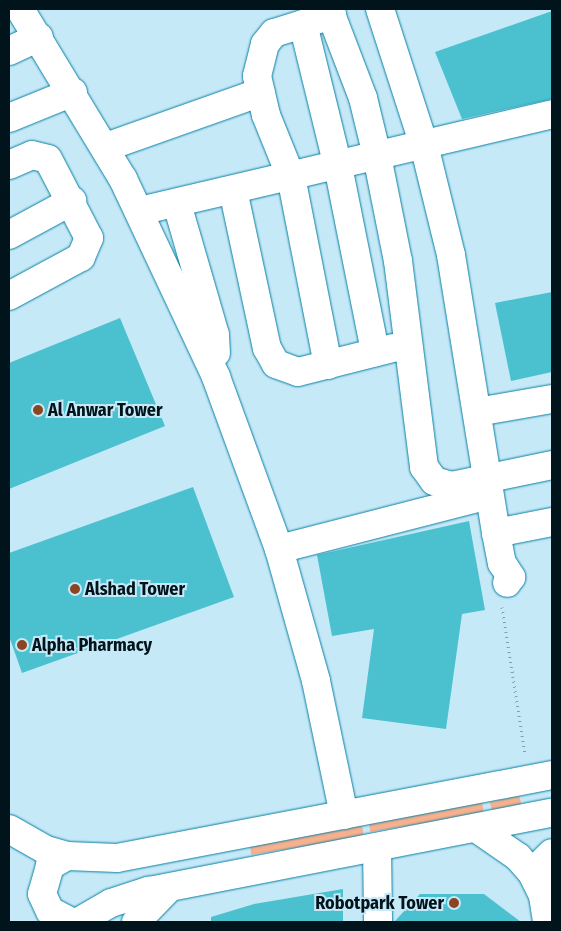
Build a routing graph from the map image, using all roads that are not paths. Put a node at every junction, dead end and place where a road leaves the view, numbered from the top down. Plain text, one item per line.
1 (20, 9) edge
2 (380, 9) edge
3 (330, 12) edge
4 (303, 24) junction
5 (39, 37) junction
6 (9, 51) edge
7 (73, 92) junction
8 (261, 92) junction
9 (552, 114) edge
10 (9, 118) edge
11 (424, 145) junction
12 (106, 148) junction
13 (377, 156) junction
14 (9, 165) edge
15 (338, 166) junction
16 (291, 177) junction
17 (233, 190) junction
18 (72, 201) junction
19 (177, 204) junction
20 (140, 211) junction
21 (9, 235) edge
22 (9, 296) edge
23 (409, 344) junction
24 (375, 352) junction
25 (328, 365) junction
26 (216, 377) junction
27 (552, 399) edge
28 (477, 412) junction
29 (552, 466) edge
30 (489, 487) junction
31 (552, 522) edge
32 (496, 533) junction
33 (279, 549) junction
34 (507, 583) road end
35 (541, 777) edge
36 (552, 813) edge
37 (344, 814) junction
38 (476, 828) junction
39 (9, 829) edge
40 (377, 848) junction
41 (552, 853) edge
42 (67, 856) junction
43 (538, 882) junction
44 (169, 888) junction
45 (72, 922) edge
46 (78, 922) edge
47 (136, 922) edge
48 (378, 922) edge
49 (546, 922) edge

1 - 5 street
2 - 11 street
3 - 4 street
3 - 13 street
4 - 8 street
4 - 15 street
5 - 6 street
5 - 7 street
7 - 10 street
7 - 12 street
8 - 12 street
8 - 16 street
9 - 11 street
11 - 13 street
11 - 28 street
12 - 20 street
13 - 15 street
13 - 23 street
14 - 18 street
15 - 16 street
15 - 24 street
16 - 17 street
16 - 25 street
17 - 19 street
17 - 25 street
18 - 21 street
18 - 22 street
19 - 20 street
19 - 26 street
20 - 26 street
23 - 24 street
23 - 30 street
24 - 25 street
26 - 33 street
27 - 28 street
28 - 30 street
29 - 30 street
30 - 32 street
30 - 33 street
31 - 32 street
32 - 34 street
33 - 37 street
35 - 37 street
36 - 38 street
37 - 42 street
38 - 40 street
38 - 43 street
39 - 42 street
40 - 44 street
40 - 48 street
41 - 43 street
42 - 45 street
43 - 49 street
44 - 46 street
44 - 47 street

